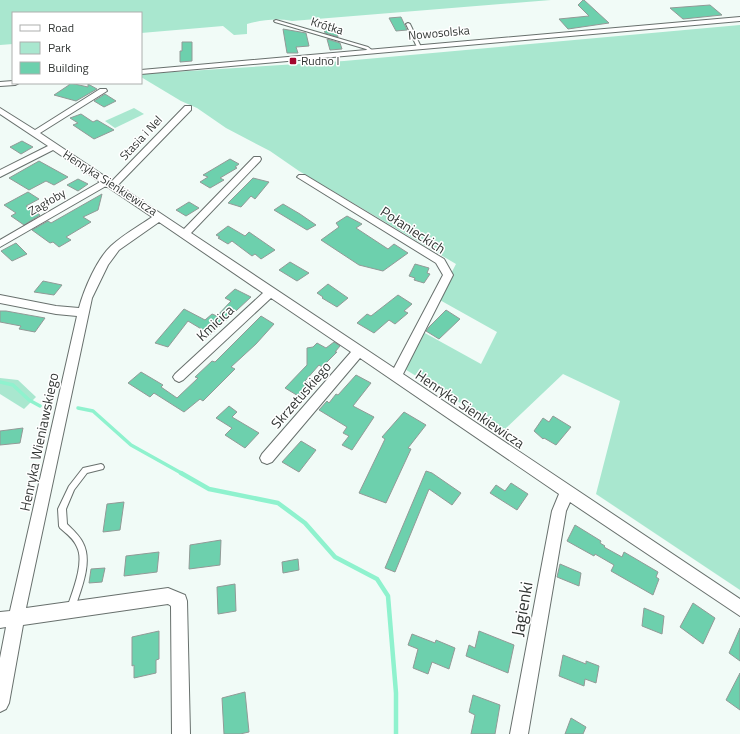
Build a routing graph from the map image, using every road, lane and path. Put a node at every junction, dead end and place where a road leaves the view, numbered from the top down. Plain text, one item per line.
1 (740, 19) edge
2 (276, 20) dead end
3 (408, 24) dead end
4 (420, 47) junction
5 (371, 51) junction
6 (142, 72) edge
7 (12, 83) edge
8 (0, 84) edge
9 (103, 91) dead end
10 (188, 108) dead end
11 (2, 114) edge
12 (35, 133) junction
13 (54, 146) junction
14 (257, 159) dead end
15 (0, 174) edge
16 (302, 177) dead end
17 (110, 183) junction
18 (160, 216) junction
19 (184, 234) junction
20 (0, 244) edge
21 (271, 292) junction
22 (0, 299) edge
23 (84, 313) junction
24 (358, 352) junction
25 (396, 376) junction
26 (179, 377) dead end
27 (267, 458) dead end
28 (101, 467) dead end
29 (567, 492) junction
30 (740, 608) edge
31 (71, 610) junction
32 (16, 617) junction
33 (0, 620) edge
34 (0, 703) edge
35 (181, 734) edge
36 (519, 734) edge

1 - 4 street, Nowosolska
2 - 5 lane, Krótka
3 - 4 lane
4 - 5 street, Nowosolska
5 - 6 street, Nowosolska
7 - 8 street
9 - 12 street
10 - 17 street, Stasia i Nel
11 - 12 street, Henryka Sienkiewicza
12 - 13 street, Henryka Sienkiewicza
13 - 15 street
13 - 17 street, Henryka Sienkiewicza
14 - 19 street
16 - 25 street, Połanieckich
17 - 18 street, Henryka Sienkiewicza
17 - 20 street, Zagłoby
18 - 19 street, Henryka Sienkiewicza
18 - 23 street, Henryka Wieniawskiego
19 - 21 street, Henryka Sienkiewicza
21 - 24 street, Henryka Sienkiewicza
21 - 26 street, Kmicica
22 - 23 street
23 - 32 street, Henryka Wieniawskiego
24 - 25 street, Henryka Sienkiewicza
24 - 27 street, Skrzetuskiego
25 - 29 street, Henryka Sienkiewicza
28 - 31 lane
29 - 30 street, Henryka Sienkiewicza
29 - 36 street, Jagienki
31 - 32 street
31 - 35 street
32 - 33 street
32 - 34 street, Henryka Wieniawskiego

